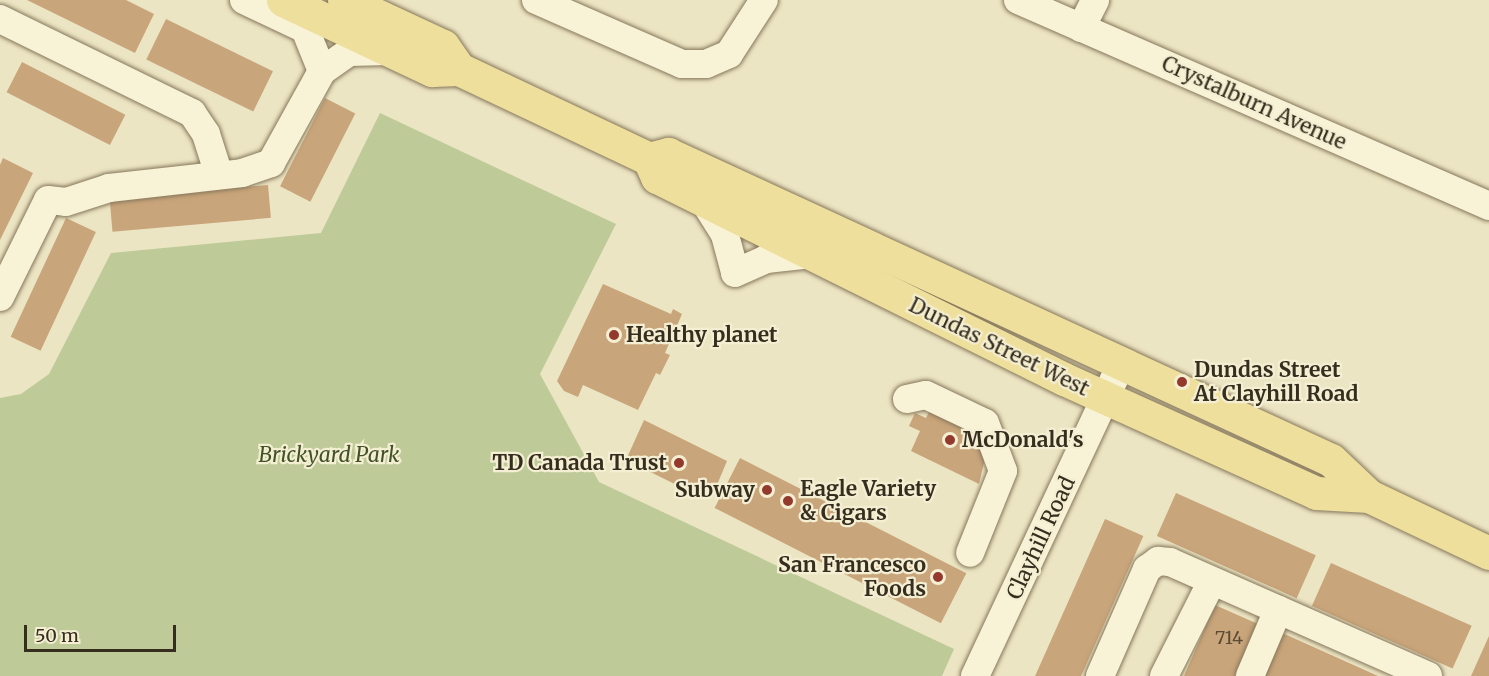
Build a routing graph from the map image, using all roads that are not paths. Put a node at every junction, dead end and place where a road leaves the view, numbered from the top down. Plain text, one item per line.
1 (244, 0) edge
2 (283, 0) edge
3 (344, 0) edge
4 (536, 0) edge
5 (764, 0) edge
6 (1018, 0) edge
7 (1095, 0) edge
8 (0, 19) edge
9 (1081, 28) junction
10 (391, 51) junction
11 (459, 69) junction
12 (322, 71) junction
13 (650, 159) junction
14 (219, 175) junction
15 (704, 201) junction
16 (1489, 206) edge
17 (812, 254) junction
18 (0, 297) edge
19 (1120, 366) junction
20 (1106, 398) junction
21 (907, 399) dead end
22 (1369, 496) junction
23 (970, 553) dead end
24 (1489, 554) edge
25 (1212, 581) junction
26 (1278, 610) junction
27 (975, 676) edge
28 (1100, 676) edge
29 (1164, 676) edge
30 (1250, 676) edge
31 (1428, 676) edge

1 - 12 street
2 - 10 main road, Dundas Street West
3 - 11 main road, Dundas Street West
4 - 5 street
6 - 9 street, Crystalburn Avenue
7 - 9 street
8 - 14 street
9 - 16 street, Crystalburn Avenue
10 - 11 main road, Dundas Street West
10 - 12 street
11 - 13 main road, Dundas Street West
12 - 14 street
13 - 15 main road, Dundas Street West
13 - 19 main road, Dundas Street West
14 - 18 street
15 - 17 main road, Dundas Street West
15 - 17 street
17 - 20 main road, Dundas Street West
19 - 20 street, Clayhill Road
19 - 22 main road, Dundas Street West
20 - 22 main road, Dundas Street West
20 - 27 street, Clayhill Road
21 - 23 street
22 - 24 main road, Dundas Street West
25 - 26 street
25 - 28 street
25 - 29 street
26 - 30 street
26 - 31 street

